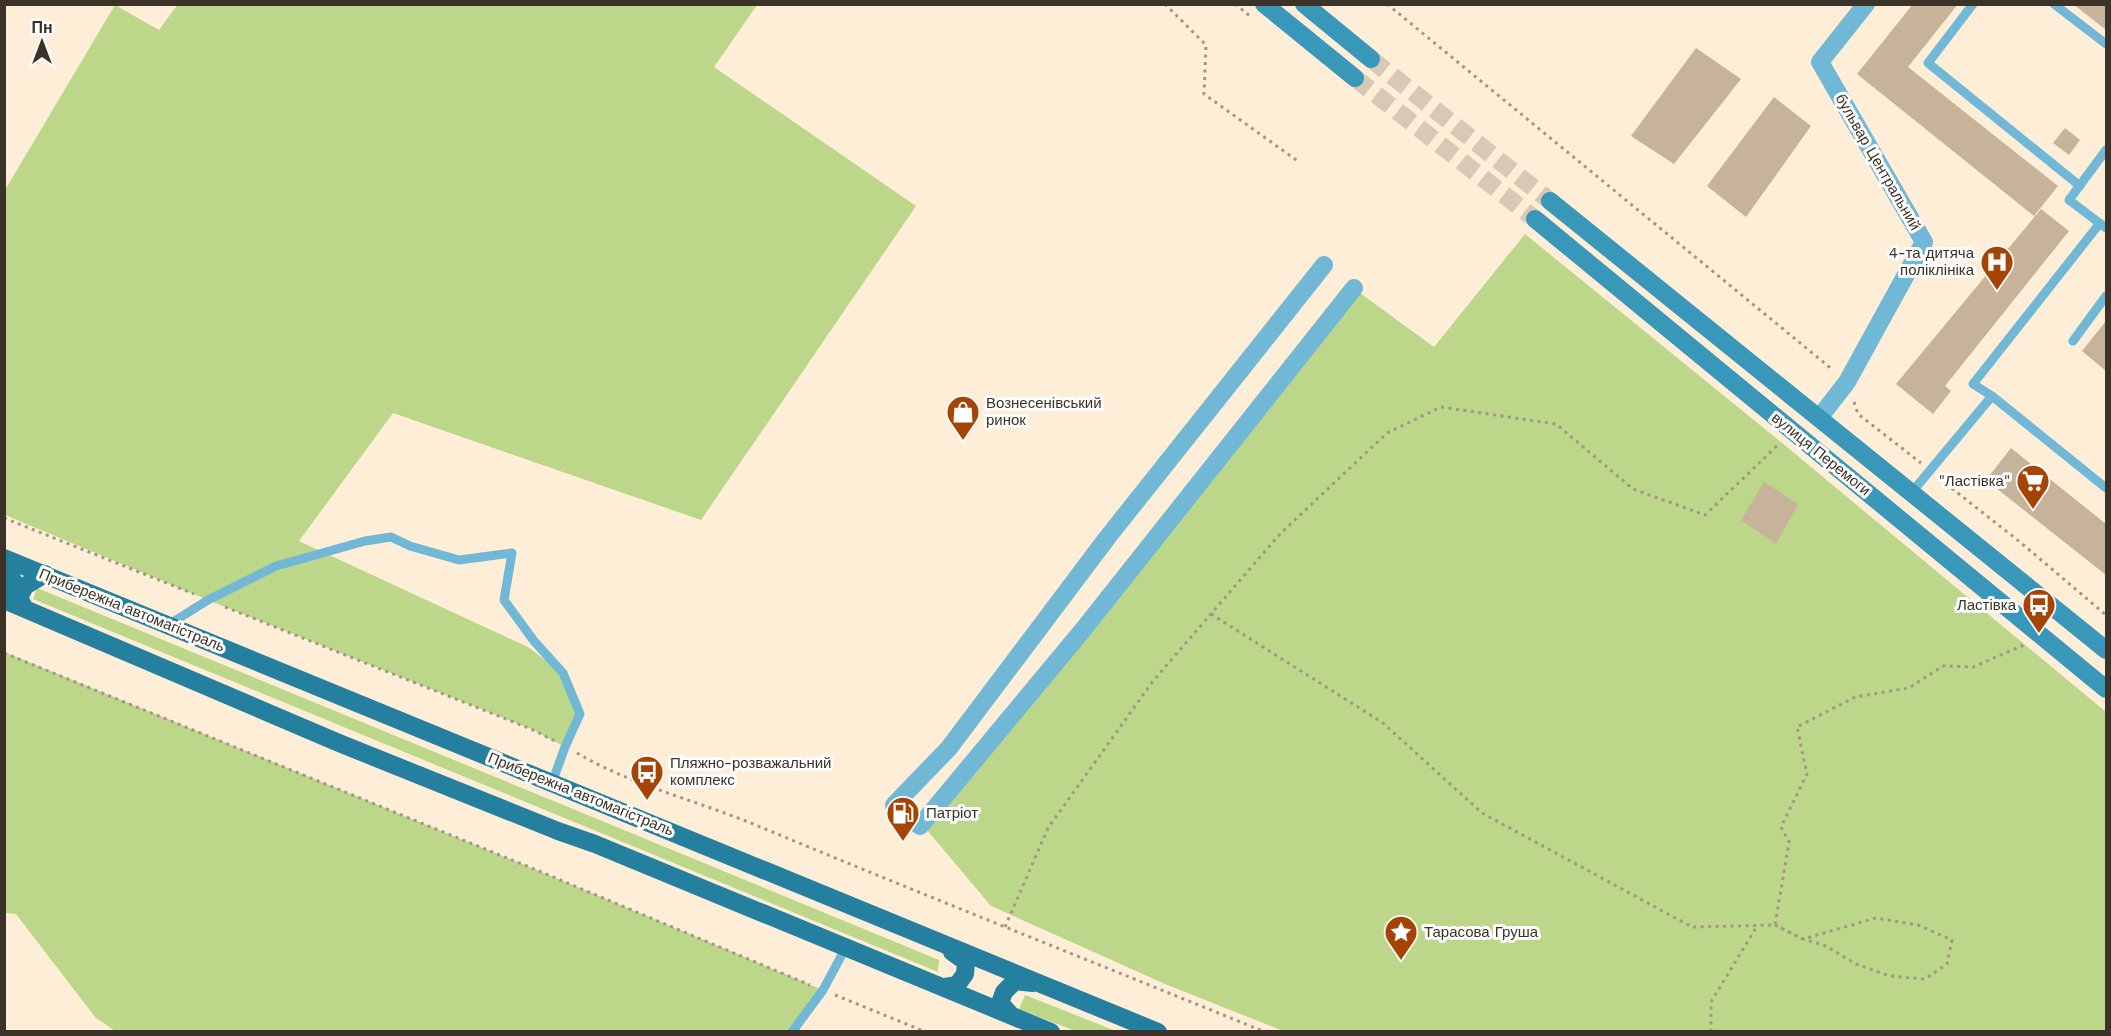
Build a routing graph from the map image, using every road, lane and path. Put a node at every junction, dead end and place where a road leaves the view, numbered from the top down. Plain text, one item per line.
1 (1165, 4) edge
2 (1264, 4) edge
3 (1304, 4) edge
4 (1387, 4) edge
5 (1866, 4) edge
6 (1973, 4) edge
7 (2054, 4) edge
8 (2106, 44) edge
9 (1371, 59) tunnel mouth
10 (1355, 78) tunnel mouth
11 (2106, 150) edge
12 (1299, 162) dead end
13 (2079, 186) junction
14 (1550, 201) tunnel mouth
15 (1535, 219) tunnel mouth
16 (2103, 226) edge
17 (1324, 265) dead end
18 (1354, 288) dead end
19 (2106, 297) edge
20 (2073, 341) dead end
21 (1847, 382) junction
22 (1992, 396) junction
23 (1819, 418) junction
24 (1801, 438) junction
25 (1781, 442) dead end
26 (1850, 442) junction
27 (1833, 464) junction
28 (2106, 488) edge
29 (1912, 492) junction
30 (4, 518) edge
31 (2020, 542) dead end
32 (4, 558) edge
33 (4, 567) edge
34 (45, 574) junction
35 (4, 593) edge
36 (4, 600) edge
37 (208, 600) junction
38 (24, 607) junction
39 (1210, 614) junction
40 (2106, 615) edge
41 (168, 625) junction
42 (2025, 645) dead end
43 (2106, 650) edge
44 (4, 652) edge
45 (2106, 689) edge
46 (565, 747) junction
47 (552, 783) junction
48 (1775, 925) junction
49 (1757, 926) junction
50 (1005, 927) junction
51 (1803, 939) junction
52 (940, 943) junction
53 (846, 947) junction
54 (1041, 984) junction
55 (945, 987) junction
56 (823, 990) junction
57 (1012, 1015) junction
58 (792, 1032) edge
59 (926, 1032) edge
60 (1051, 1032) edge
61 (1158, 1032) edge
62 (1264, 1032) edge
63 (1711, 1032) edge

1 - 12 path
2 - 10 main road
3 - 9 main road
4 - 21 path
5 - 21 street, бульвар Центральний
6 - 13 lane
7 - 8 lane
11 - 13 lane
13 - 16 lane
14 - 23 main road, вулиця Перемоги
15 - 24 main road, вулиця Перемоги
16 - 22 lane
17 - 18 street
19 - 20 lane
21 - 23 street, бульвар Центральний
22 - 28 lane
22 - 29 lane
23 - 24 main road
23 - 26 main road, вулиця Перемоги
24 - 27 main road, вулиця Перемоги
25 - 39 path
26 - 27 main road
26 - 29 main road, вулиця Перемоги
27 - 45 main road, вулиця Перемоги
29 - 43 main road, вулиця Перемоги
30 - 37 path
31 - 40 path
32 - 34 main road, Прибережна автомагістраль
33 - 35 main road
34 - 38 main road
34 - 41 main road, Прибережна автомагістраль
36 - 38 main road
37 - 41 lane
37 - 46 path
37 - 46 lane
38 - 53 main road
39 - 49 path
39 - 50 path
41 - 47 main road, Прибережна автомагістраль
42 - 48 path
44 - 56 path
46 - 47 lane
46 - 50 path
47 - 52 main road, Прибережна автомагістраль
48 - 49 path
48 - 51 path
49 - 63 path
50 - 62 path
51 - 51 path
52 - 54 main road, Прибережна автомагістраль
52 - 55 main road
53 - 55 main road
53 - 56 lane
54 - 57 main road
54 - 61 main road, Прибережна автомагістраль
55 - 57 main road
56 - 58 lane
56 - 59 path
57 - 60 main road

